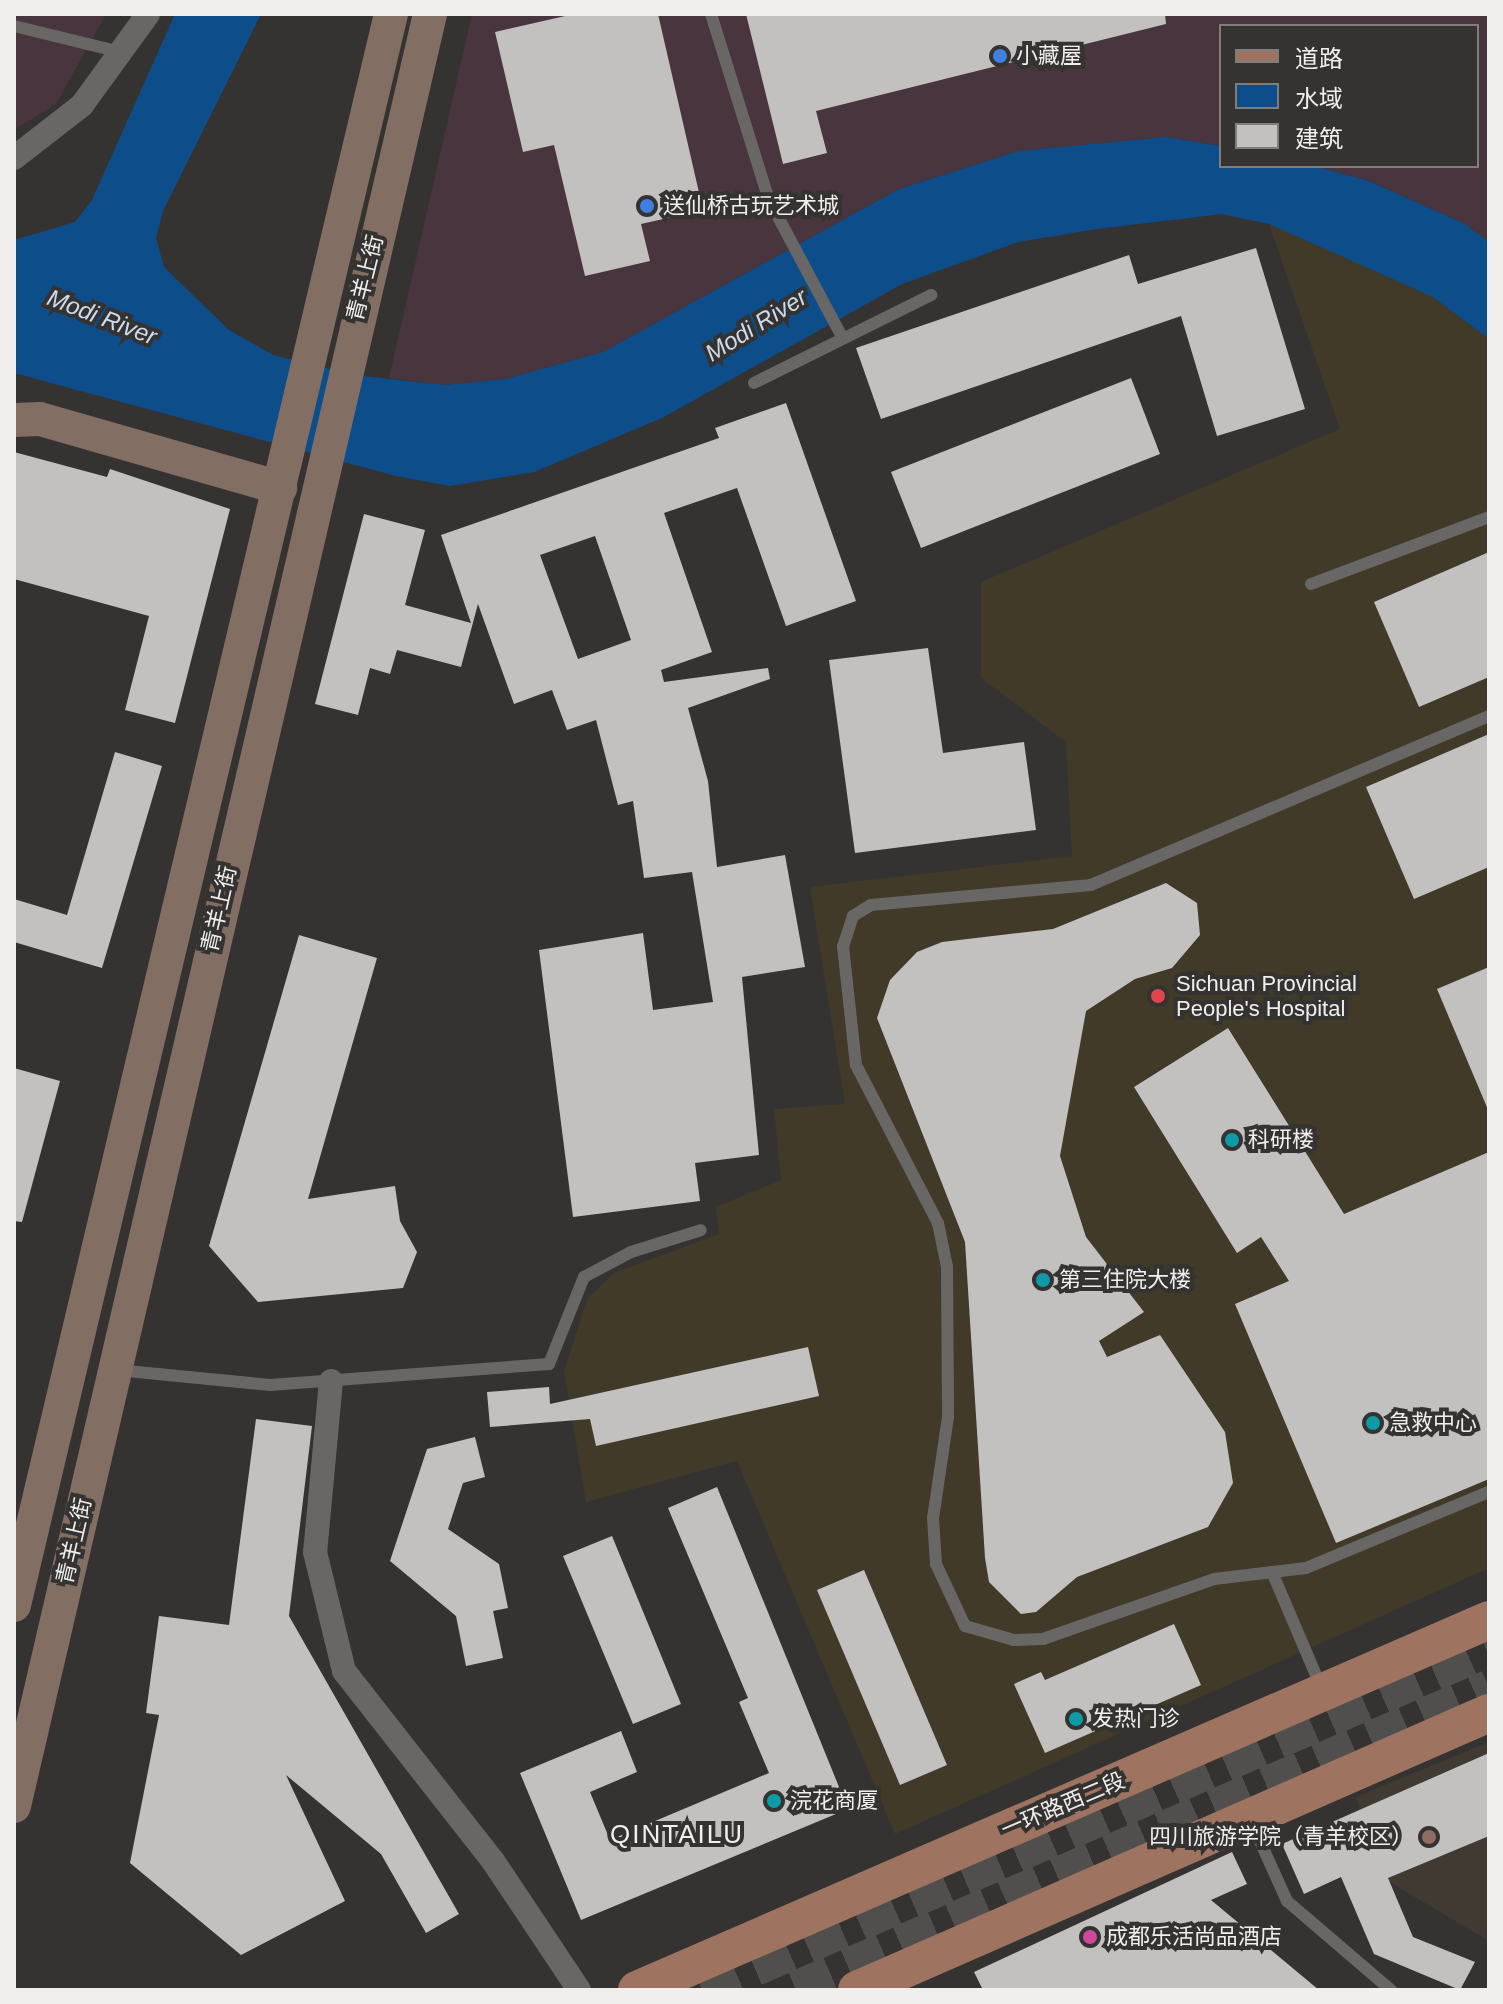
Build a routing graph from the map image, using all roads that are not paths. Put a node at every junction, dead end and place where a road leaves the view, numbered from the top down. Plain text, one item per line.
1 (148, 14) edge
2 (391, 14) edge
3 (430, 14) edge
4 (711, 14) edge
5 (14, 26) edge
6 (121, 52) junction
7 (14, 158) edge
8 (931, 295) dead end
9 (841, 335) junction
10 (331, 344) junction
11 (754, 383) dead end
12 (14, 420) edge
13 (295, 479) junction
14 (1489, 517) edge
15 (1311, 584) dead end
16 (1489, 716) edge
17 (701, 1230) dead end
18 (114, 1369) junction
19 (331, 1381) junction
20 (1488, 1486) edge
21 (1272, 1572) junction
22 (14, 1605) edge
23 (1489, 1620) edge
24 (1323, 1692) junction
25 (1489, 1713) edge
26 (14, 1806) edge
27 (1250, 1819) junction
28 (873, 1987) edge
29 (579, 1990) edge
30 (637, 1990) edge
31 (1391, 1990) edge

1 - 6 street
2 - 10 main road, 青羊上街
3 - 10 main road, 青羊上街
4 - 9 lane
5 - 6 lane
6 - 7 street
8 - 9 lane
9 - 11 lane
10 - 13 main road, 青羊上街
12 - 13 main road
13 - 18 main road, 青羊上街
13 - 22 main road, 青羊上街
14 - 15 lane
16 - 21 lane
17 - 19 lane
18 - 19 lane
18 - 26 main road, 青羊上街
19 - 29 street
20 - 21 lane
21 - 24 lane
23 - 24 main road, 一环路西二段
24 - 30 main road, 一环路西二段
25 - 27 main road
27 - 28 main road
27 - 31 lane

